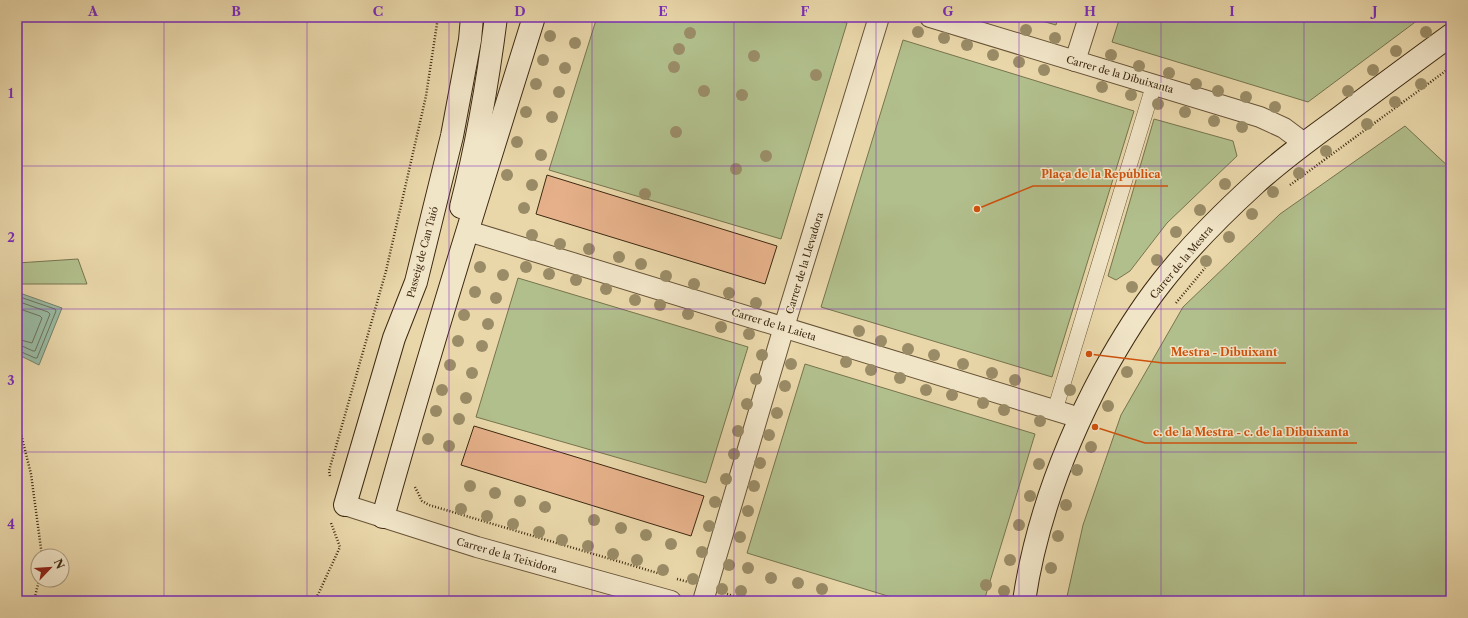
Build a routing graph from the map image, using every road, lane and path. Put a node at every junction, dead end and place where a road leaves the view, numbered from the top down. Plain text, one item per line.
1 (438, 17) edge
2 (472, 17) edge
3 (496, 17) edge
4 (534, 17) edge
5 (879, 17) edge
6 (930, 17) edge
7 (1088, 17) edge
8 (1451, 34) edge
9 (1075, 61) junction
10 (1451, 67) edge
11 (1154, 84) junction
12 (1304, 143) junction
13 (1289, 186) dead end
14 (468, 231) junction
15 (1209, 262) dead end
16 (1171, 309) dead end
17 (784, 327) junction
18 (1055, 410) junction
19 (17, 418) edge
20 (1080, 418) junction
21 (332, 483) dead end
22 (414, 485) dead end
23 (391, 490) junction
24 (337, 511) junction
25 (383, 517) junction
26 (41, 548) edge
27 (668, 577) dead end
28 (676, 579) dead end
29 (37, 588) edge
30 (705, 595) edge
31 (34, 601) edge
32 (315, 601) edge
33 (671, 601) edge
34 (749, 601) edge
35 (1024, 601) edge

1 - 21 path
2 - 24 main road, Passeig de Can Taió
3 - 23 main road
4 - 14 main road
5 - 17 street, Carrer de la Llevadora
6 - 9 street, Carrer de la Dibuixanta
7 - 9 street
8 - 12 main road, Carrer de la Mestra
9 - 11 street, Carrer de la Dibuixanta
10 - 13 path
11 - 12 street, Carrer de la Dibuixanta
11 - 18 street
12 - 20 main road, Carrer de la Mestra
14 - 17 street, Carrer de la Laieta
14 - 23 main road
15 - 16 path
17 - 18 street, Carrer de la Laieta
17 - 30 street, Carrer de la Llevadora
18 - 20 street, Carrer de la Laieta
19 - 26 path
20 - 35 main road, Carrer de la Mestra
22 - 27 path
23 - 25 main road
24 - 25 street, Carrer de la Teixidora
24 - 32 path
25 - 33 street, Carrer de la Teixidora
28 - 30 path
29 - 31 path
30 - 34 path

